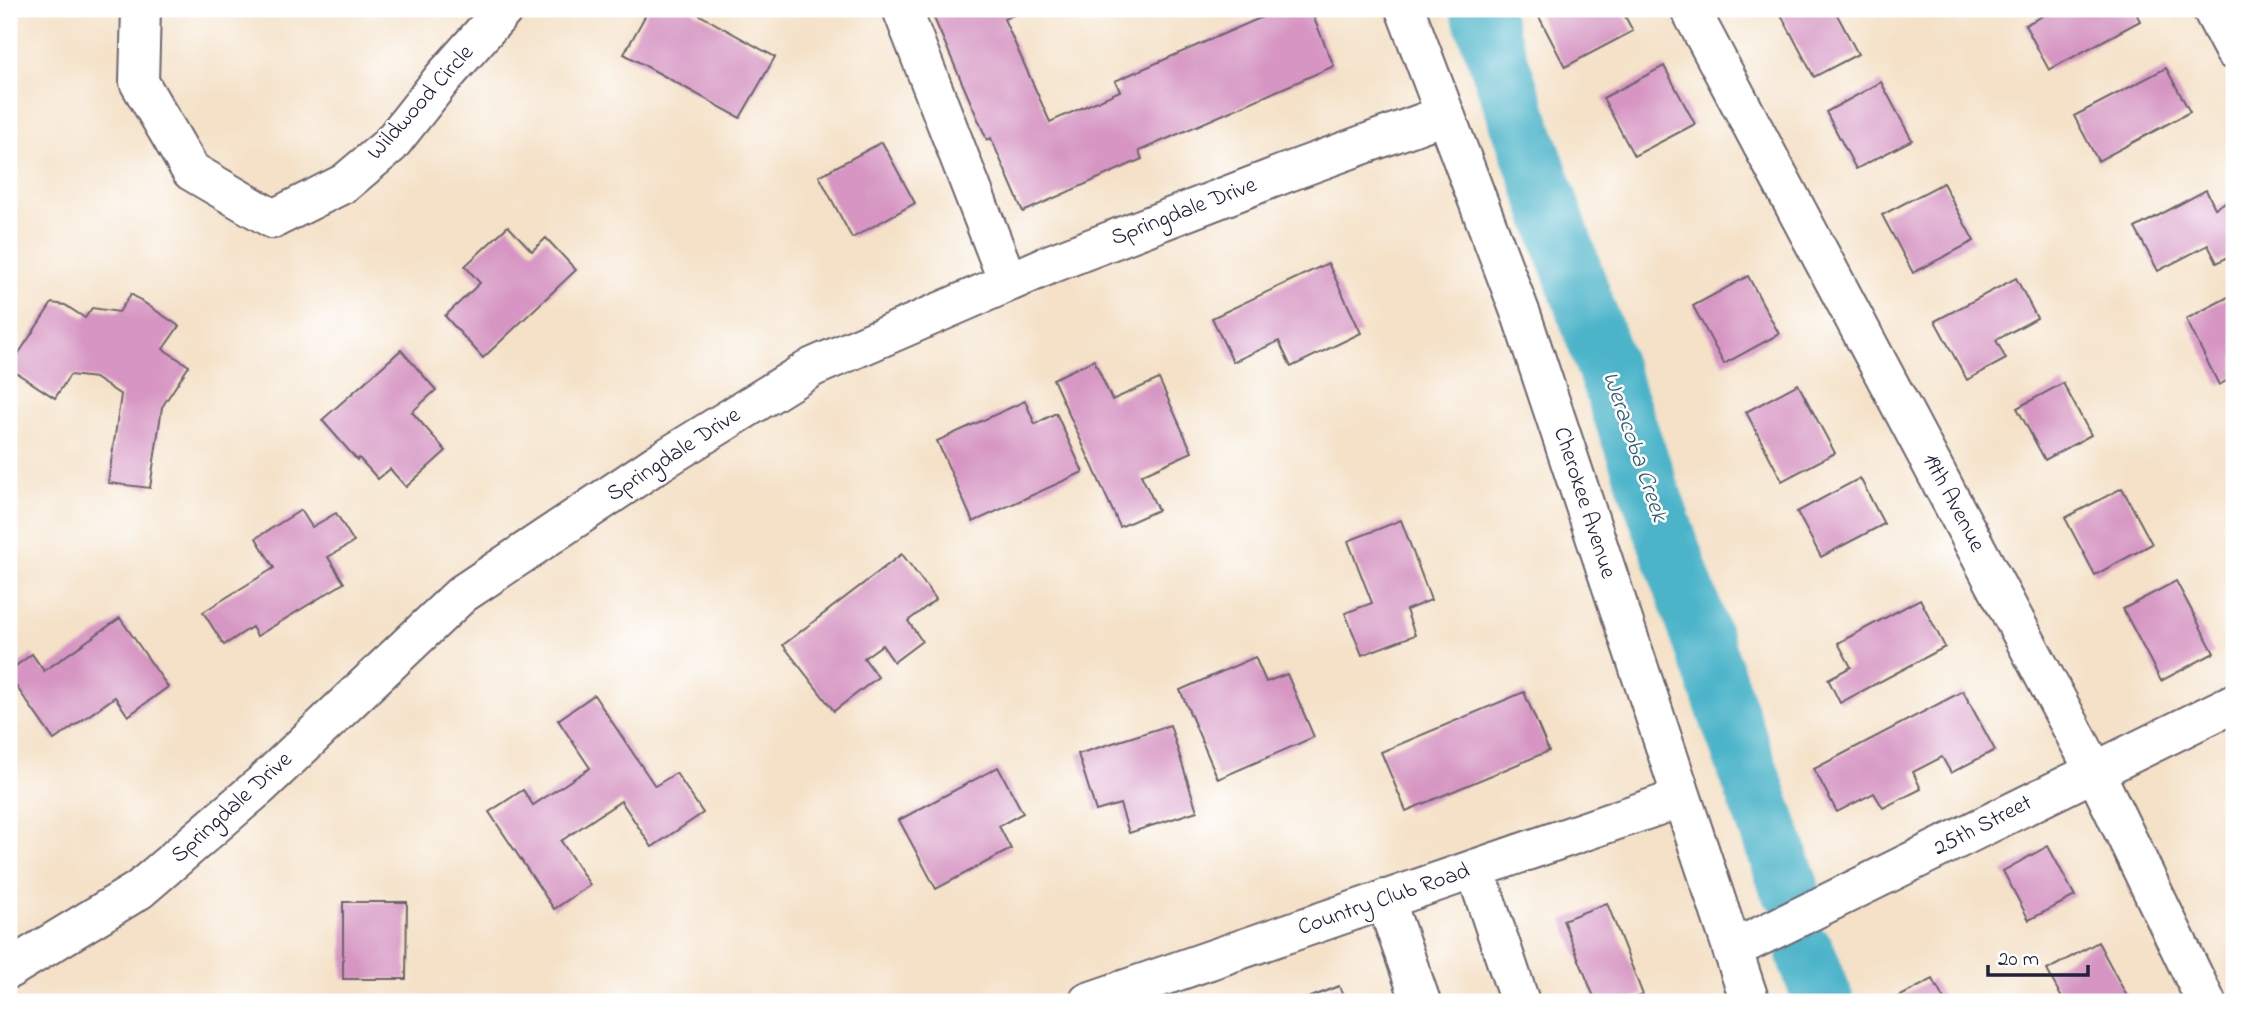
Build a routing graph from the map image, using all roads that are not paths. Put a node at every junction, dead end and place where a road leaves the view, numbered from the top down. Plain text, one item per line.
1 (141, 9) edge
2 (504, 9) edge
3 (902, 9) edge
4 (1405, 9) edge
5 (1690, 9) edge
6 (2212, 9) edge
7 (2234, 51) edge
8 (1444, 116) junction
9 (1008, 282) junction
10 (2234, 703) edge
11 (2094, 770) junction
12 (1681, 798) junction
13 (1475, 869) junction
14 (1385, 899) junction
15 (1732, 950) junction
16 (9, 969) edge
17 (1088, 1002) edge
18 (1421, 1002) edge
19 (1520, 1002) edge
20 (1751, 1002) edge
21 (2206, 1002) edge

1 - 2 street, Wildwood Circle
3 - 9 street
4 - 8 street, Cherokee Avenue
5 - 11 street, 19th Avenue
6 - 7 street
8 - 9 street, Springdale Drive
8 - 12 street, Cherokee Avenue
9 - 16 street, Springdale Drive
10 - 11 street, 25th Street
11 - 15 street, 25th Street
11 - 21 street, 19th Avenue
12 - 13 street, Country Club Road
12 - 15 street, Cherokee Avenue
13 - 14 street, Country Club Road
13 - 19 street
14 - 17 street, Country Club Road
14 - 18 street
15 - 20 street, Cherokee Avenue

